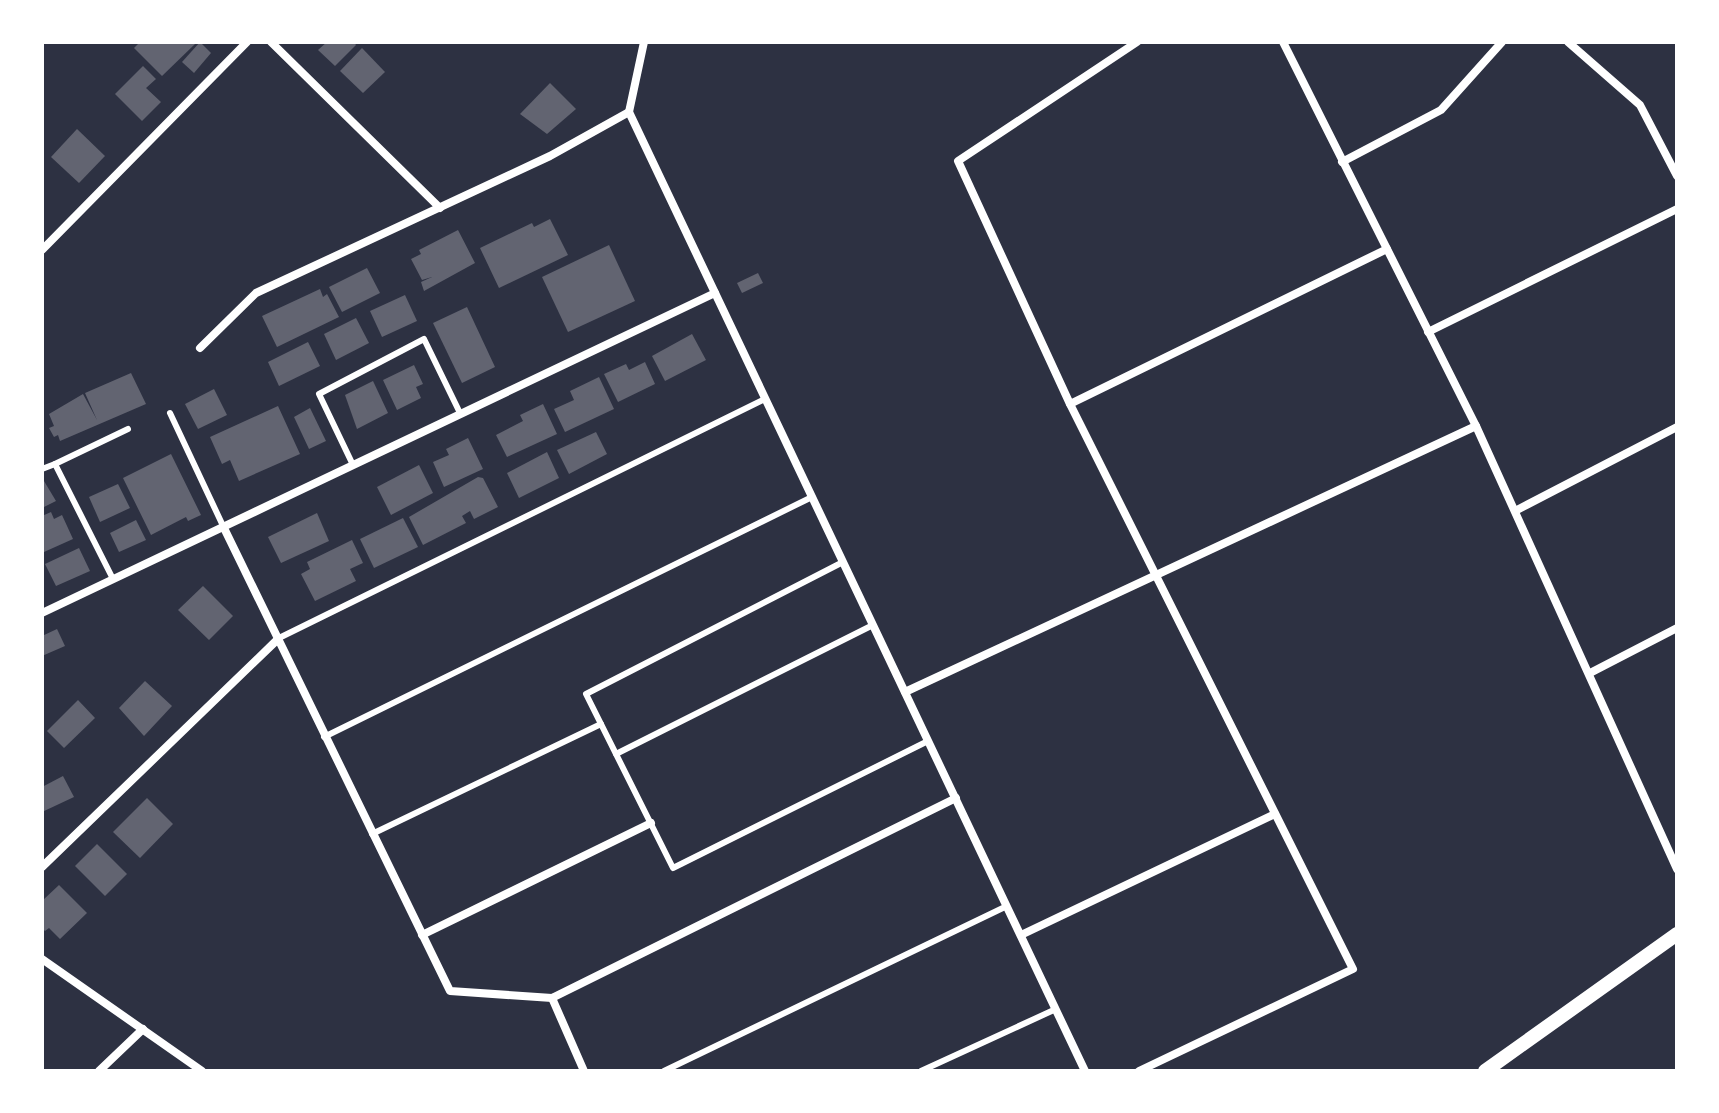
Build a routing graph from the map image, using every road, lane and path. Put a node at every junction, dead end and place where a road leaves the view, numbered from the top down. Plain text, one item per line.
1 (247, 42) edge
2 (271, 42) edge
3 (644, 42) edge
4 (1137, 42) edge
5 (1283, 42) edge
6 (1502, 42) edge
7 (1568, 42) edge
8 (629, 112) junction
9 (1342, 162) junction
10 (1677, 176) edge
11 (440, 208) junction
12 (1677, 209) edge
13 (1387, 249) junction
14 (42, 250) edge
15 (715, 293) junction
16 (1428, 332) junction
17 (200, 348) dead end
18 (765, 399) junction
19 (1070, 404) junction
20 (170, 413) dead end
21 (460, 413) junction
22 (1476, 426) junction
23 (1677, 427) edge
24 (128, 429) dead end
25 (55, 464) junction
26 (353, 465) junction
27 (42, 469) edge
28 (812, 497) junction
29 (1515, 511) junction
30 (224, 528) junction
31 (843, 562) junction
32 (1156, 575) junction
33 (113, 579) junction
34 (42, 613) edge
35 (873, 625) junction
36 (1677, 628) edge
37 (277, 640) junction
38 (1590, 673) junction
39 (905, 692) junction
40 (601, 724) junction
41 (324, 737) junction
42 (928, 741) junction
43 (616, 754) junction
44 (956, 798) junction
45 (1275, 814) junction
46 (651, 823) junction
47 (372, 834) junction
48 (42, 867) edge
49 (1677, 869) edge
50 (1007, 906) junction
51 (1677, 934) edge
52 (422, 935) junction
53 (1021, 935) junction
54 (42, 959) edge
55 (552, 998) junction
56 (1056, 1009) junction
57 (143, 1029) junction
58 (99, 1071) edge
59 (202, 1071) edge
60 (584, 1071) edge
61 (664, 1071) edge
62 (921, 1071) edge
63 (1085, 1071) edge
64 (1139, 1071) edge
65 (1485, 1071) edge

1 - 14 street
2 - 11 street
3 - 8 street
4 - 19 street
5 - 9 street
6 - 9 street
7 - 10 street
8 - 11 street
8 - 15 street
9 - 13 street
11 - 17 street
12 - 16 street
13 - 16 street
13 - 19 street
15 - 18 street
15 - 21 street
16 - 22 street
18 - 28 street
18 - 37 lane
19 - 32 street
20 - 30 lane
21 - 26 street
21 - 26 lane
22 - 29 street
22 - 32 street
23 - 29 street
24 - 25 lane
25 - 27 lane
25 - 33 lane
26 - 30 street
28 - 31 street
28 - 41 lane
29 - 38 street
30 - 33 street
30 - 37 street
31 - 35 street
31 - 40 lane
32 - 39 street
32 - 45 street
33 - 34 street
35 - 39 street
35 - 43 lane
36 - 38 street
37 - 41 street
37 - 48 street
38 - 49 street
39 - 42 street
40 - 43 lane
40 - 47 lane
41 - 47 street
42 - 44 street
42 - 46 lane
43 - 46 lane
44 - 50 street
44 - 55 street
45 - 53 street
45 - 64 street
46 - 52 street
47 - 52 street
50 - 53 street
50 - 61 lane
51 - 65 street
52 - 55 street
53 - 56 street
54 - 57 street
55 - 60 street
56 - 62 lane
56 - 63 street
57 - 58 street
57 - 59 street

